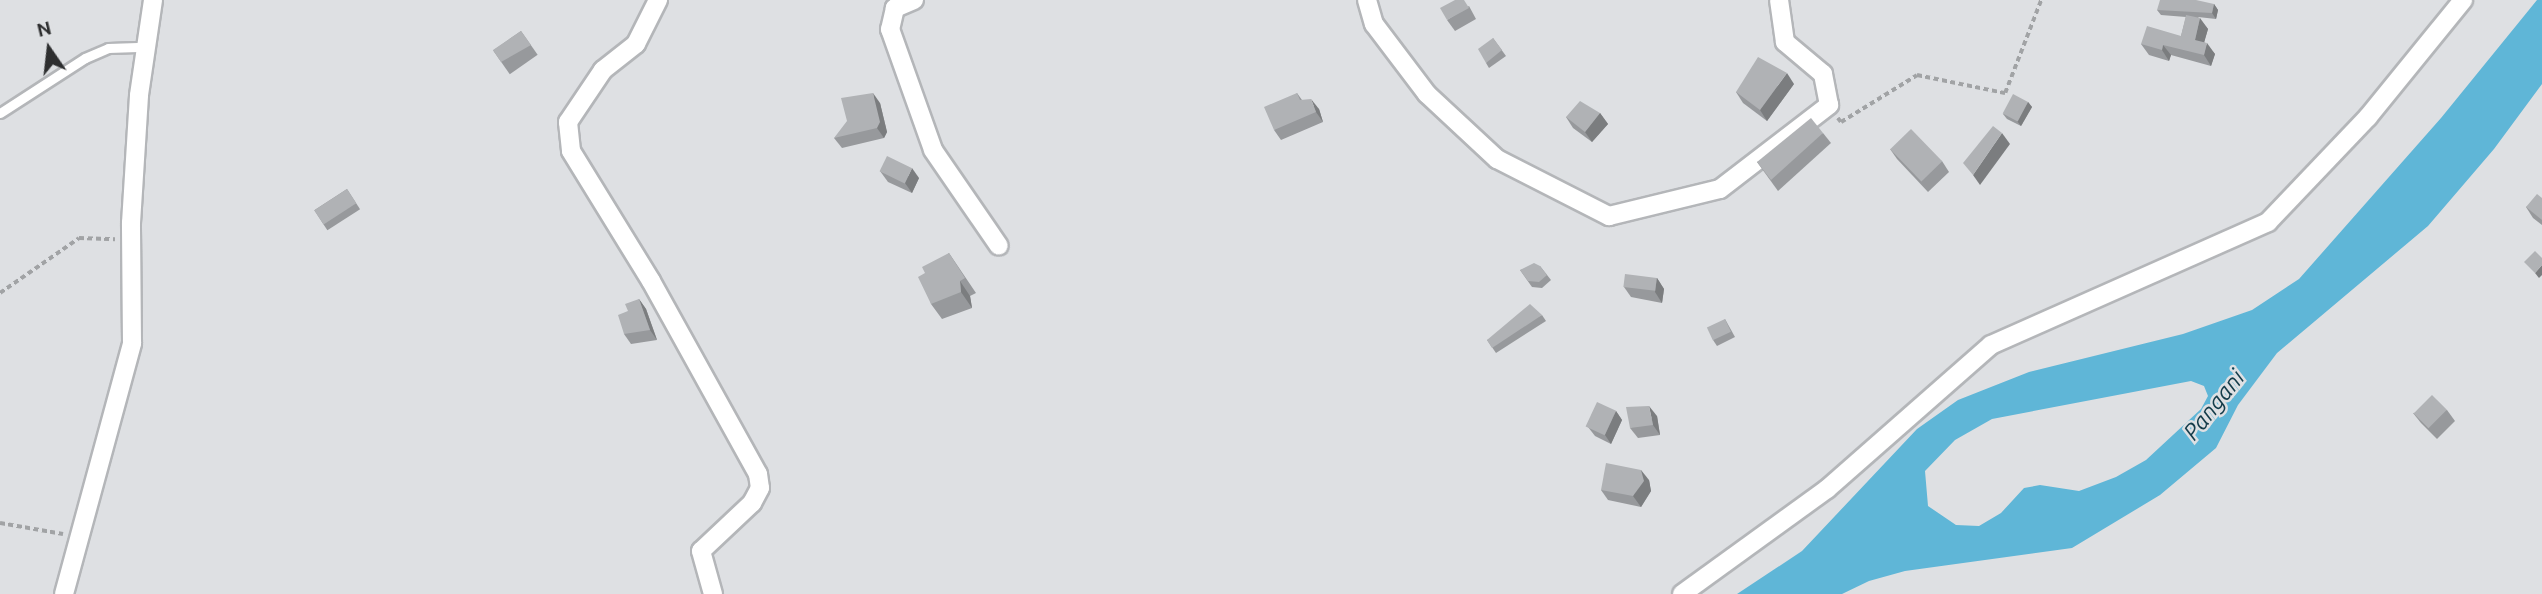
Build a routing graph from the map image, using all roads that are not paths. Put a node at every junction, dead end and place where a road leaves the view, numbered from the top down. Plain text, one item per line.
1 (153, 0) edge
2 (658, 0) edge
3 (914, 0) edge
4 (1367, 0) edge
5 (1779, 0) edge
6 (2463, 0) edge
7 (145, 47) junction
8 (0, 113) edge
9 (999, 246) dead end
10 (64, 594) edge
11 (713, 594) edge
12 (1682, 594) edge

1 - 7 street
2 - 11 street
3 - 9 street
4 - 5 street
6 - 12 street
7 - 8 lane
7 - 10 street

